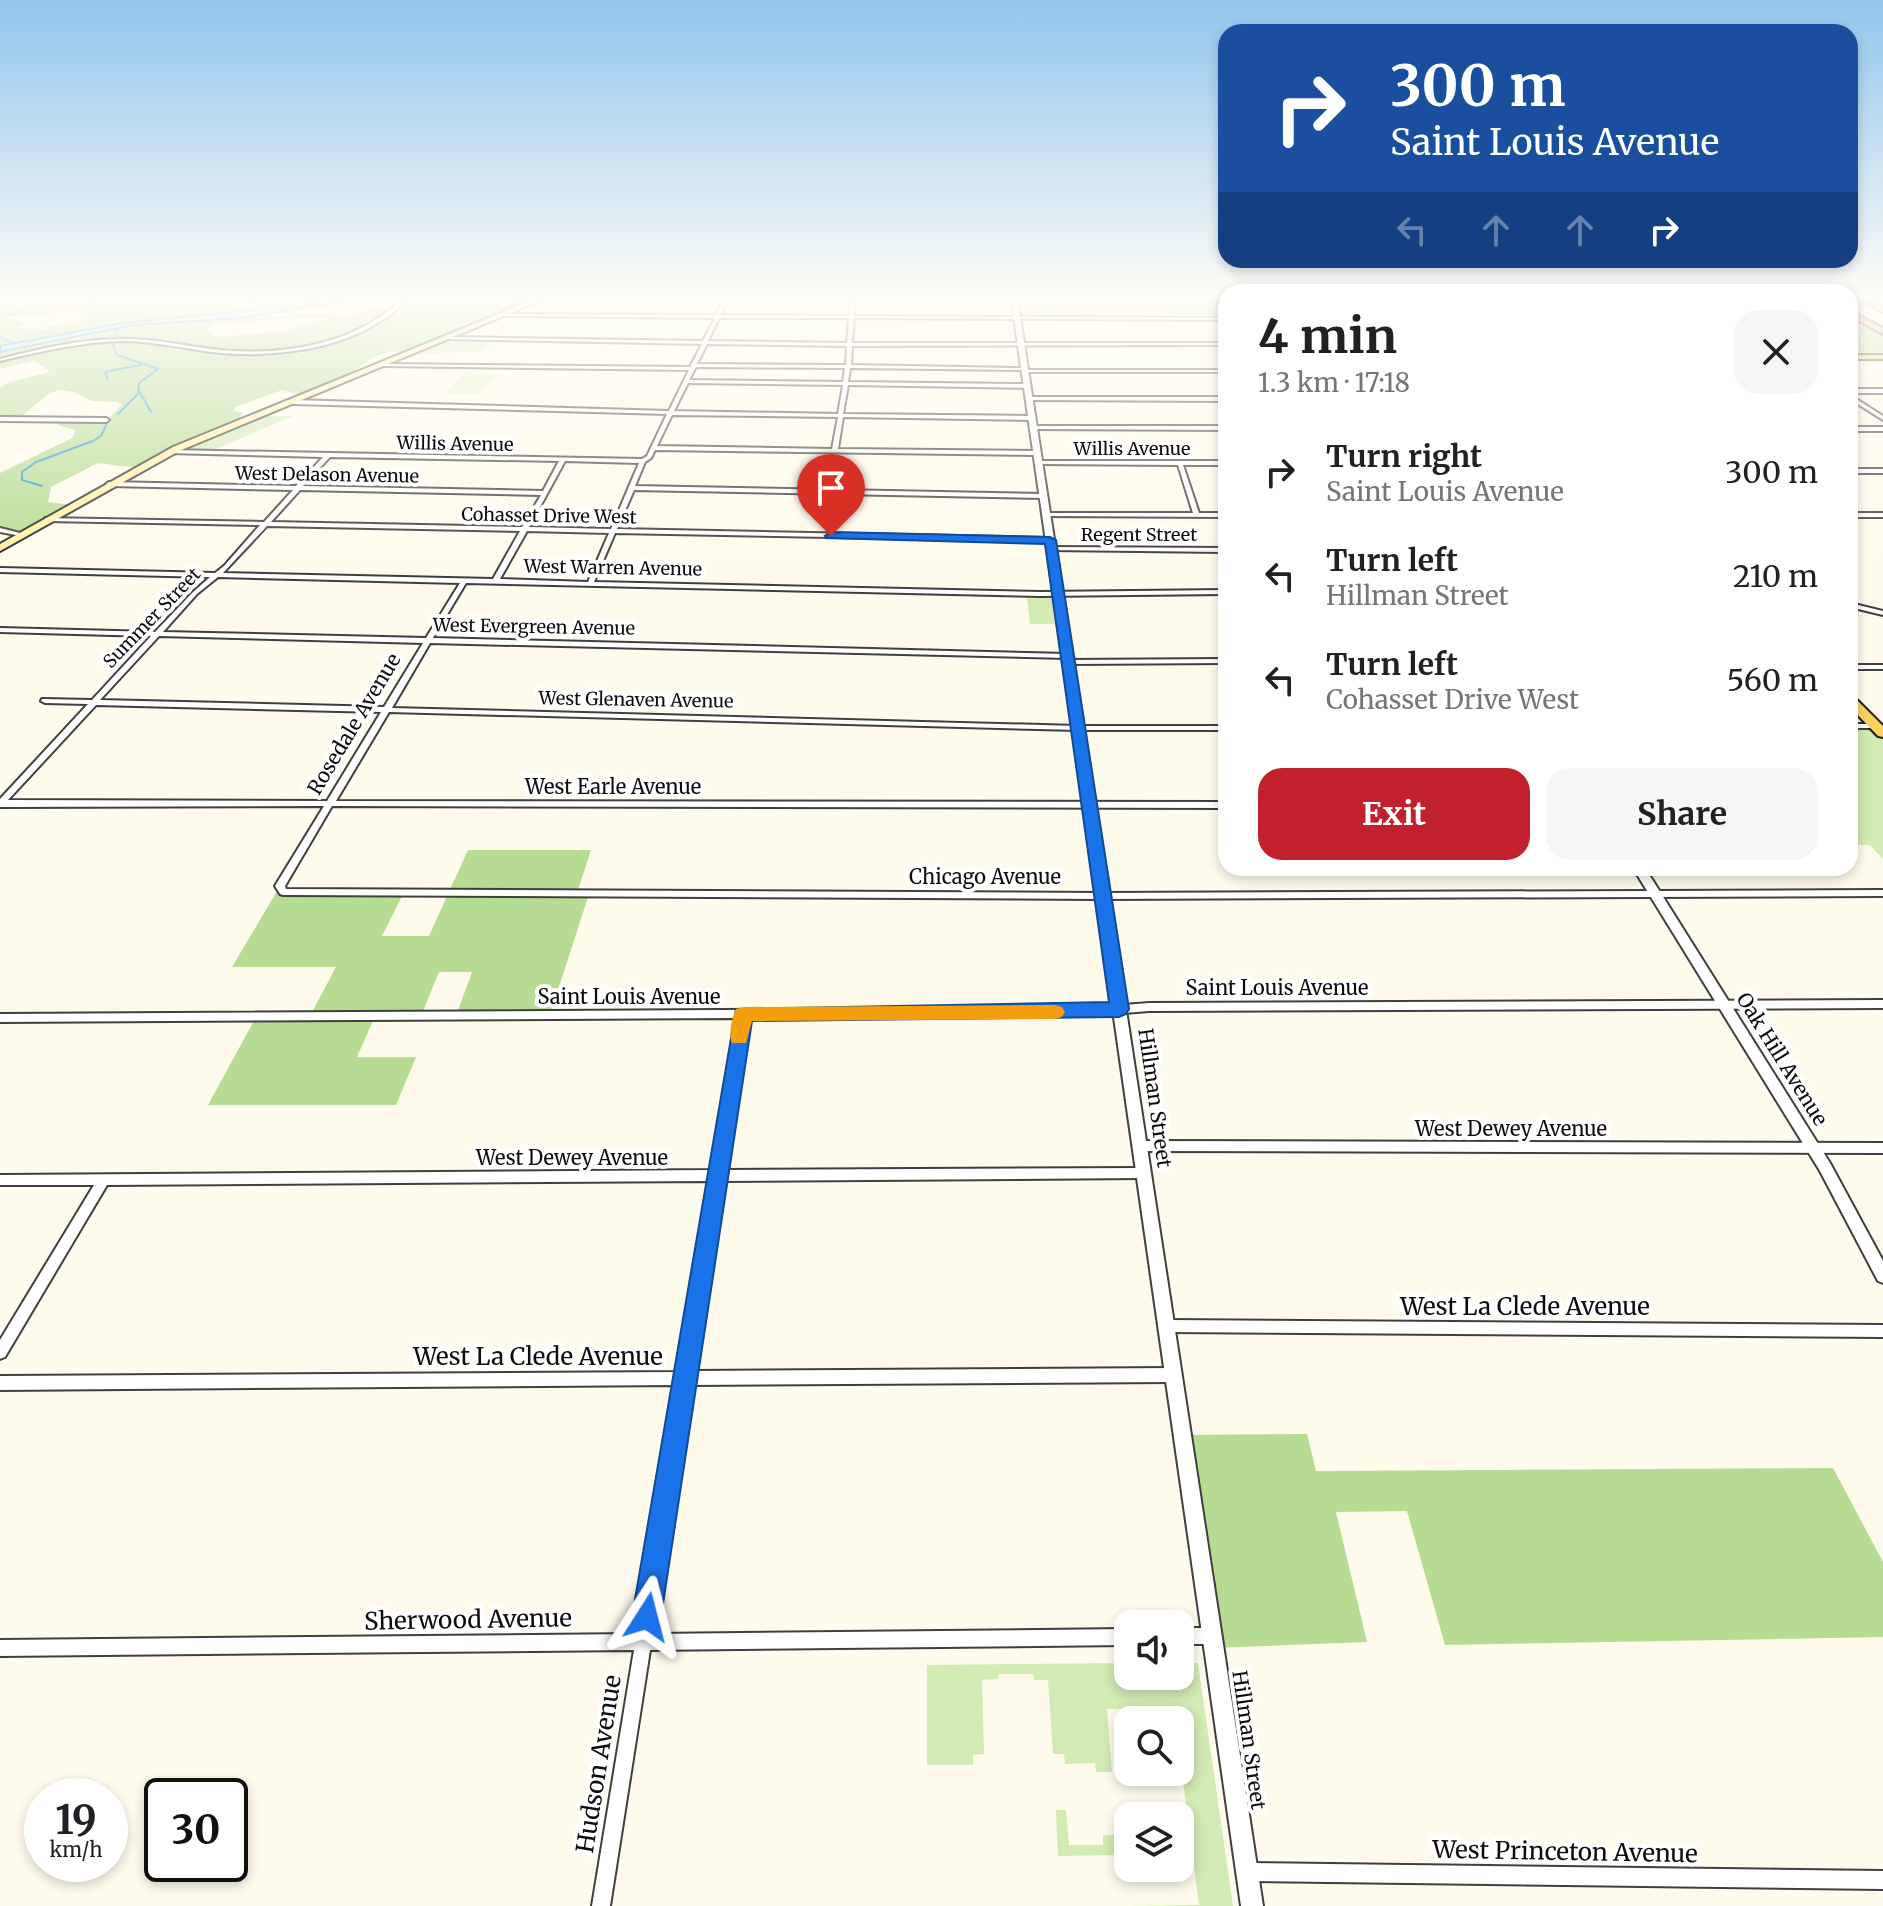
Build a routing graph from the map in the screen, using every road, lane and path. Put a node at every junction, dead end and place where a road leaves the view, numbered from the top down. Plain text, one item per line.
1 (331, 386) edge
2 (684, 386) edge
3 (846, 386) edge
4 (1024, 386) edge
5 (1027, 386) joint
6 (1883, 391) edge
7 (1858, 393) edge
8 (1029, 399) junction
9 (1218, 399) edge
10 (1858, 400) edge
11 (292, 402) junction
12 (671, 413) junction
13 (841, 415) junction
14 (1032, 418) junction
15 (1883, 418) edge
16 (0, 419) edge
17 (106, 420) dead end
18 (1033, 428) junction
19 (1218, 428) edge
20 (1858, 429) edge
21 (1883, 429) edge
22 (653, 448) junction
23 (835, 450) junction
24 (169, 452) junction
25 (1037, 453) junction
26 (328, 455) junction
27 (563, 460) junction
28 (643, 461) junction
29 (1039, 463) junction
30 (1180, 463) junction
31 (1218, 463) edge
32 (1858, 471) edge
33 (1883, 471) edge
34 (109, 484) junction
35 (298, 488) junction
36 (632, 488) junction
37 (545, 493) junction
38 (1044, 496) junction
39 (1046, 515) junction
40 (1197, 515) junction
41 (1218, 515) edge
42 (1858, 515) edge
43 (1883, 515) edge
44 (47, 519) junction
45 (265, 524) junction
46 (525, 529) junction
47 (0, 530) edge
48 (613, 531) junction
49 (21, 534) junction
50 (1051, 545) junction
51 (0, 548) edge
52 (1218, 550) edge
53 (0, 570) edge
54 (215, 575) junction
55 (464, 581) junction
56 (495, 582) junction
57 (590, 584) junction
58 (1218, 592) edge
59 (1058, 594) junction
60 (1858, 607) edge
61 (1883, 613) edge
62 (0, 630) edge
63 (157, 634) junction
64 (428, 641) junction
65 (1068, 659) junction
66 (1218, 661) edge
67 (1858, 667) edge
68 (1883, 667) edge
69 (45, 701) dead end
70 (95, 702) junction
71 (1858, 708) edge
72 (386, 709) junction
73 (1858, 727) edge
74 (1078, 728) junction
75 (1218, 728) edge
76 (1879, 730) edge
77 (0, 804) edge
78 (329, 804) junction
79 (1218, 805) edge
80 (1089, 806) junction
81 (1644, 876) edge
82 (280, 889) joint
83 (1883, 893) edge
84 (1654, 894) junction
85 (1102, 896) junction
86 (1883, 1004) edge
87 (1724, 1005) junction
88 (1119, 1009) junction
89 (743, 1014) junction
90 (0, 1018) edge
91 (1140, 1146) junction
92 (1813, 1147) junction
93 (1883, 1148) edge
94 (1143, 1173) junction
95 (718, 1175) junction
96 (104, 1179) junction
97 (0, 1180) edge
98 (1883, 1276) edge
99 (1166, 1326) junction
100 (1883, 1331) edge
101 (0, 1352) edge
102 (1173, 1375) junction
103 (685, 1378) junction
104 (0, 1383) edge
105 (1194, 1636) edge
106 (1212, 1636) junction
107 (1114, 1637) edge
108 (643, 1643) junction
109 (0, 1648) edge
110 (1247, 1872) junction
111 (1883, 1880) edge
112 (601, 1906) edge
113 (1252, 1906) edge

1 - 11 main road
2 - 12 street
3 - 13 street
4 - 5 street
5 - 8 street, Hillman Street
6 - 7 street
8 - 9 street
8 - 14 street, Hillman Street
10 - 15 street
11 - 12 street
11 - 24 main road
12 - 13 street
12 - 22 street
13 - 14 street
13 - 23 street
14 - 18 street, Hillman Street
16 - 17 street
18 - 19 street
18 - 25 street, Hillman Street
20 - 21 street
22 - 23 street
22 - 28 street
23 - 25 street
24 - 26 street, Willis Avenue
24 - 34 main road
25 - 29 street, Hillman Street
26 - 27 street, Willis Avenue
26 - 35 street, Summer Street
27 - 28 street, Willis Avenue
27 - 37 street
28 - 36 street
29 - 30 street, Willis Avenue
29 - 38 street, Hillman Street
30 - 31 street, Willis Avenue
30 - 40 street
32 - 33 street
34 - 35 street, West Delason Avenue
34 - 44 main road
35 - 37 street, West Delason Avenue
35 - 45 street, Summer Street
36 - 38 street
36 - 48 street
37 - 46 street
38 - 39 street, Hillman Street
39 - 40 street
39 - 50 street, Hillman Street
40 - 41 street
42 - 43 street
44 - 45 street, Cohasset Drive West
44 - 49 main road
45 - 46 street, Cohasset Drive West
45 - 54 street, Summer Street
46 - 48 street, Cohasset Drive West
46 - 56 street
47 - 49 street
48 - 50 street, Cohasset Drive West
48 - 57 street
49 - 51 main road
50 - 52 street, Regent Street
50 - 59 street, Hillman Street
53 - 54 street, West Warren Avenue
54 - 55 street, West Warren Avenue
54 - 63 street, Summer Street
55 - 56 street, West Warren Avenue
55 - 64 street, Rosedale Avenue
56 - 57 street, West Warren Avenue
57 - 59 street, West Warren Avenue
58 - 59 street, West Warren Avenue
59 - 65 street, Hillman Street
60 - 61 street
62 - 63 street, West Evergreen Avenue
63 - 64 street, West Evergreen Avenue
63 - 70 street, Summer Street
64 - 65 street, West Evergreen Avenue
64 - 72 street, Rosedale Avenue
65 - 66 street, West Evergreen Avenue
65 - 74 street, Hillman Street
67 - 68 street
69 - 70 street, West Glenaven Avenue
70 - 72 street, West Glenaven Avenue
70 - 77 street, Summer Street
71 - 76 main road
72 - 74 street, West Glenaven Avenue
72 - 78 street, Rosedale Avenue
73 - 76 street
74 - 75 street, West Glenaven Avenue
74 - 80 street, Hillman Street
77 - 78 street, West Earle Avenue
78 - 80 street, West Earle Avenue
78 - 82 street, Rosedale Avenue
79 - 80 street, West Earle Avenue
80 - 85 street, Hillman Street
81 - 84 street, Oak Hill Avenue
82 - 85 street, Chicago Avenue
83 - 84 street, Chicago Avenue
84 - 85 street, Chicago Avenue
84 - 87 street, Oak Hill Avenue
85 - 88 street, Hillman Street
86 - 87 street, Saint Louis Avenue
87 - 88 street, Saint Louis Avenue
87 - 92 street, Oak Hill Avenue
88 - 89 street, Saint Louis Avenue
88 - 91 street, Hillman Street
89 - 90 street, Saint Louis Avenue
89 - 95 street, Hudson Avenue
91 - 92 street, West Dewey Avenue
91 - 94 street, Hillman Street
92 - 93 street, West Dewey Avenue
92 - 98 street, Oak Hill Avenue
94 - 95 street, West Dewey Avenue
94 - 99 street, Hillman Street
95 - 96 street, West Dewey Avenue
95 - 103 street, Hudson Avenue
96 - 97 street, West Dewey Avenue
96 - 101 street
99 - 100 street, West La Clede Avenue
99 - 102 street, Hillman Street
102 - 103 street, West La Clede Avenue
102 - 106 street, Hillman Street
103 - 104 street, West La Clede Avenue
103 - 108 street, Hudson Avenue
105 - 106 street
106 - 110 street, Hillman Street
107 - 108 street, Sherwood Avenue
108 - 109 street, Sherwood Avenue
108 - 112 street, Hudson Avenue
110 - 111 street, West Princeton Avenue
110 - 113 street, Hillman Street

